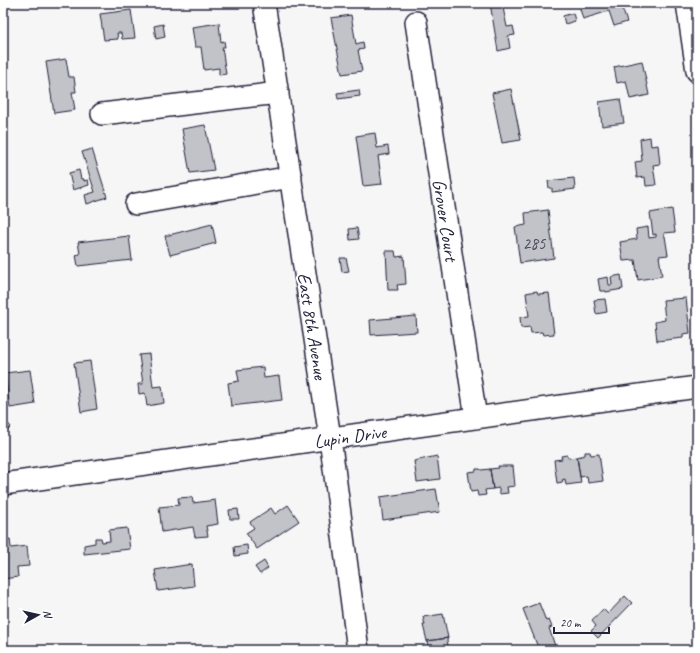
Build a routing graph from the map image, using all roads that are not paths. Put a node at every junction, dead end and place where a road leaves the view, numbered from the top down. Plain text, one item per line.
1 (264, 3) edge
2 (687, 3) edge
3 (416, 22) dead end
4 (697, 71) edge
5 (278, 93) junction
6 (102, 114) dead end
7 (291, 177) junction
8 (136, 204) dead end
9 (697, 387) edge
10 (476, 418) junction
11 (330, 438) junction
12 (3, 484) edge
13 (358, 650) edge

1 - 5 street, East 8th Avenue
2 - 4 street
3 - 10 street, Grover Court
5 - 6 street
5 - 7 street, East 8th Avenue
7 - 8 street
7 - 11 street, East 8th Avenue
9 - 10 street, Lupin Drive
10 - 11 street, Lupin Drive
11 - 12 street, Lupin Drive
11 - 13 street, East 8th Avenue

